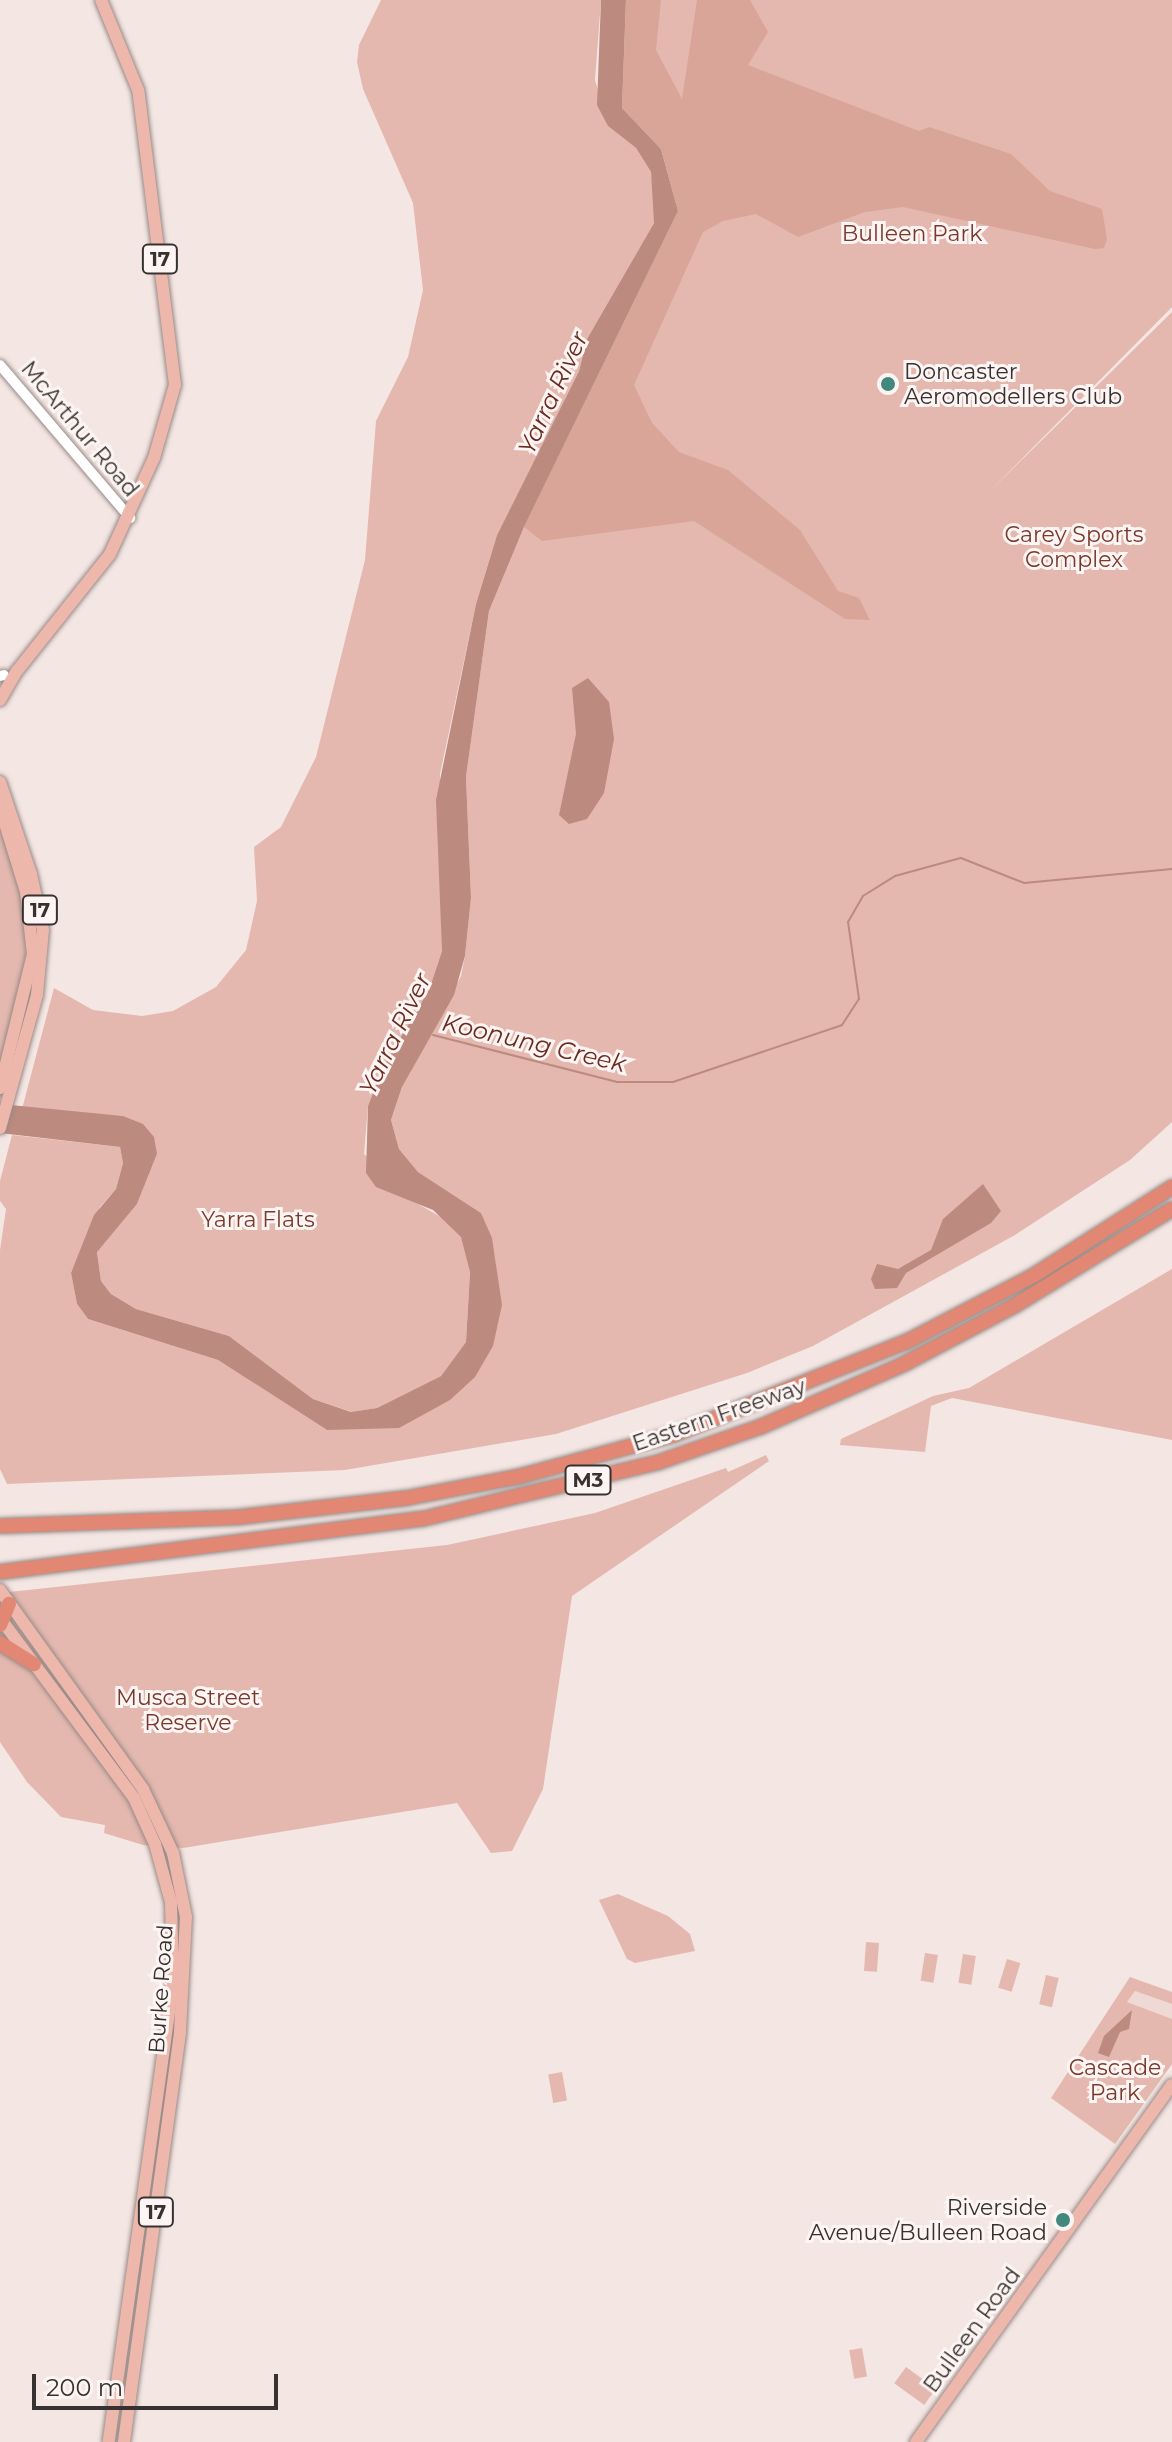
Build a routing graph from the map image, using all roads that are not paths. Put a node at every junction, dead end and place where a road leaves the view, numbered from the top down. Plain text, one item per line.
1 (101, 0) edge
2 (0, 365) edge
3 (130, 518) junction
4 (53, 623) junction
5 (1, 677) edge
6 (0, 700) edge
7 (0, 782) edge
8 (0, 807) edge
9 (19, 1041) junction
10 (0, 1088) edge
11 (0, 1128) edge
12 (1172, 1187) edge
13 (1172, 1209) edge
14 (1172, 1219) edge
15 (1082, 1267) junction
16 (0, 1526) edge
17 (0, 1572) edge
18 (0, 1590) edge
19 (9, 1604) junction
20 (1, 1622) edge
21 (0, 1643) edge
22 (34, 1664) junction
23 (147, 1810) junction
24 (186, 1917) junction
25 (172, 1920) junction
26 (1172, 2085) edge
27 (154, 2122) junction
28 (168, 2124) junction
29 (113, 2404) junction
30 (128, 2406) junction
31 (109, 2442) edge
32 (124, 2442) edge
33 (916, 2442) edge

1 - 3 main road, 17
2 - 3 street, McArthur Road
3 - 4 main road, 17
4 - 5 main road, 17
4 - 6 main road, 17
7 - 9 main road, 17
8 - 9 main road, 17
9 - 10 main road, 17
9 - 11 main road, 17
12 - 16 highway, Eastern Freeway / M3
13 - 15 highway, Eastern Freeway / M3
14 - 15 highway
15 - 17 highway, Eastern Freeway / M3
18 - 19 main road, Burke Road / 17
19 - 20 highway
19 - 23 main road, Burke Road / 17
20 - 22 main road, Burke Road / 17
21 - 22 highway
22 - 23 main road, Burke Road / 17
23 - 24 main road, Burke Road / 17
23 - 25 main road, Burke Road / 17
24 - 25 main road
24 - 28 main road, Burke Road / 17
25 - 27 main road, Burke Road / 17
26 - 33 main road, Bulleen Road
27 - 28 main road
27 - 29 main road, Burke Road / 17
28 - 30 main road, Burke Road / 17
29 - 30 main road
29 - 31 main road, Burke Road / 17
30 - 32 main road, Burke Road / 17

